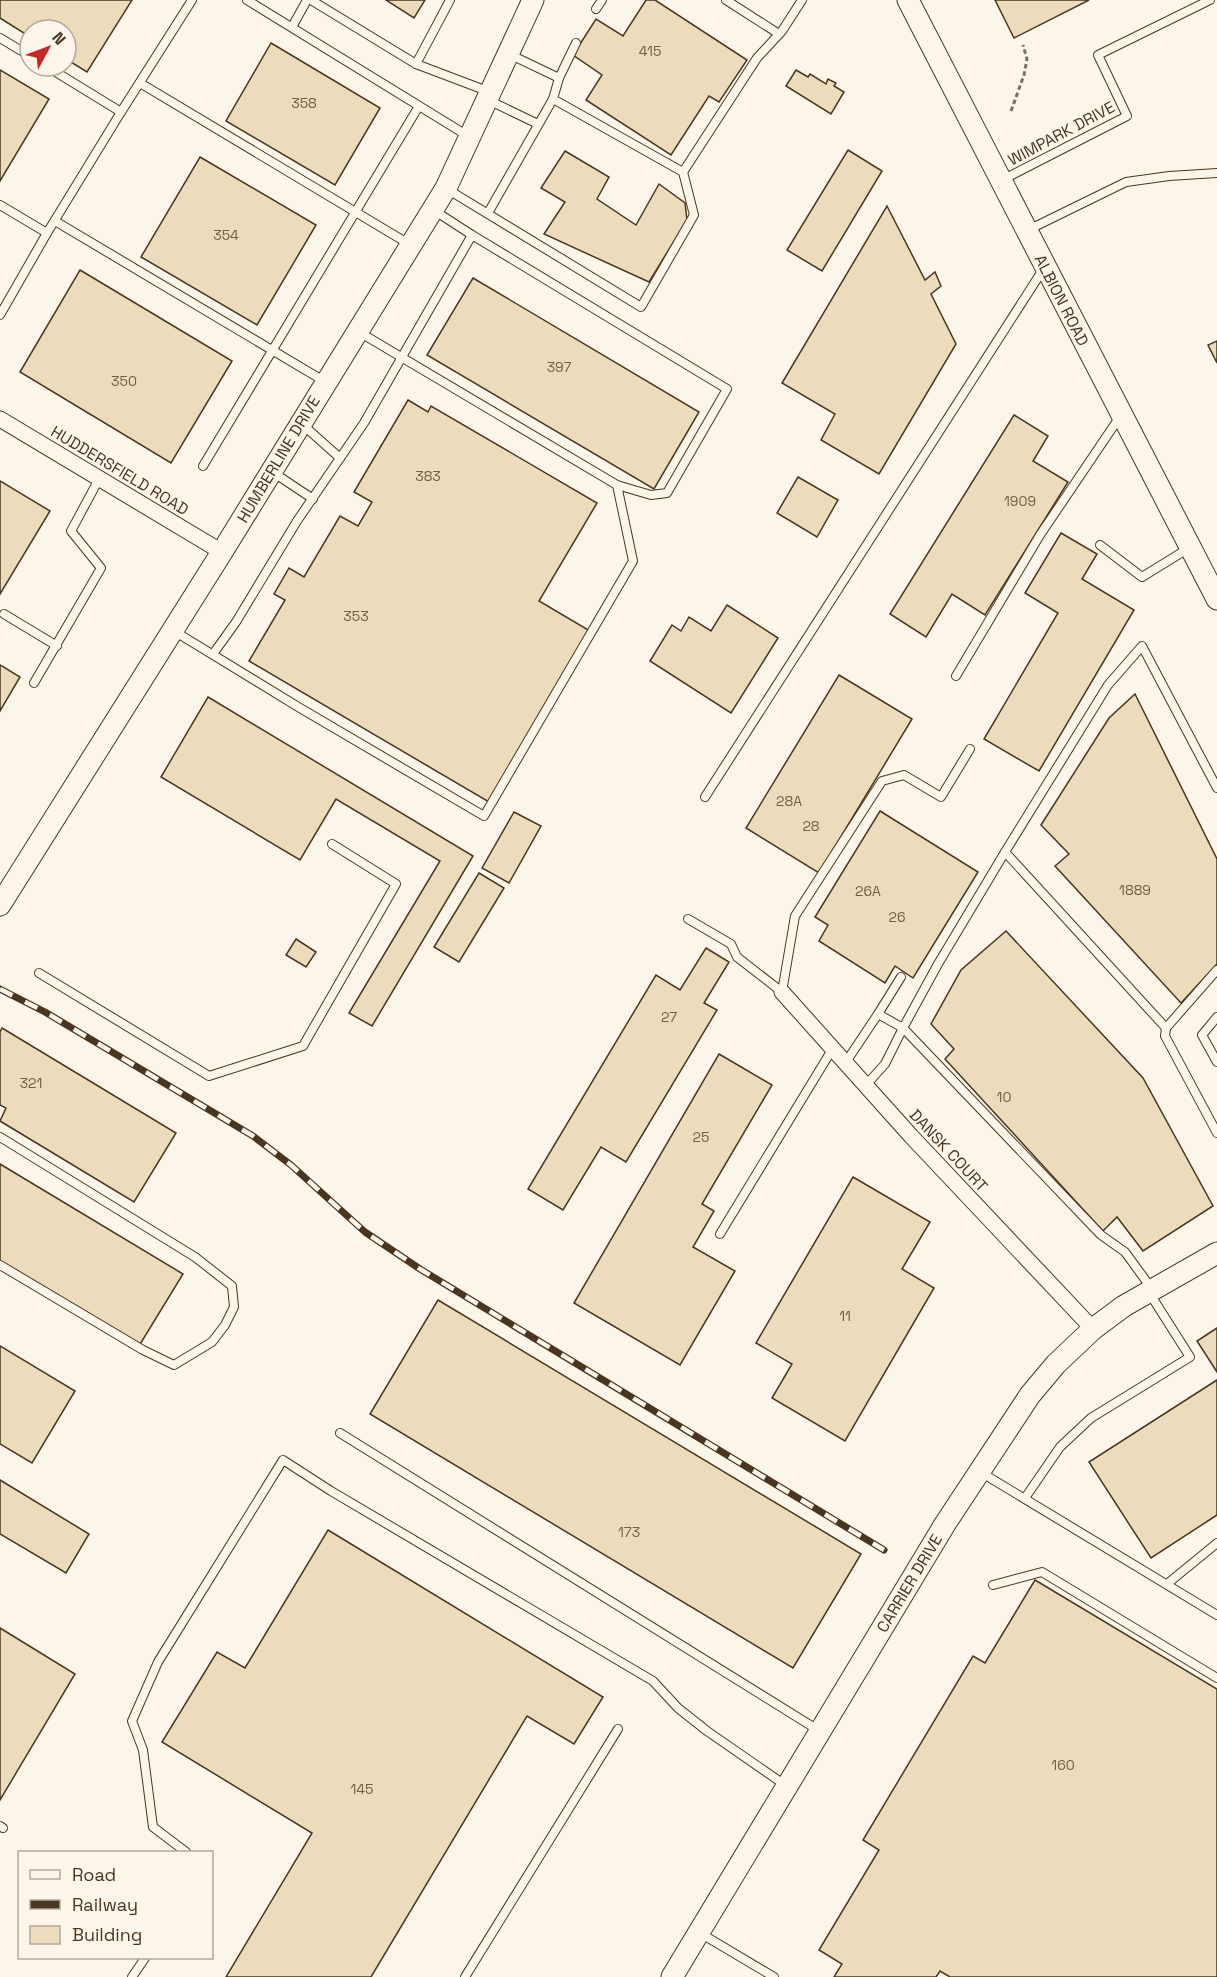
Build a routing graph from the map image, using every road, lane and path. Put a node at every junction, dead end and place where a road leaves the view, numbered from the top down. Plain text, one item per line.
1 (192, 0) edge
2 (248, 0) edge
3 (309, 0) edge
4 (450, 0) edge
5 (533, 0) edge
6 (602, 0) edge
7 (726, 0) edge
8 (802, 0) edge
9 (908, 0) edge
10 (1210, 0) edge
11 (596, 9) dead end
12 (292, 27) junction
13 (779, 34) junction
14 (0, 38) edge
15 (576, 43) dead end
16 (1023, 45) dead end
17 (18, 49) edge
18 (508, 54) junction
19 (416, 64) junction
20 (66, 78) edge
21 (559, 78) junction
22 (140, 82) junction
23 (488, 96) junction
24 (553, 99) junction
25 (419, 106) junction
26 (1011, 111) dead end
27 (121, 112) junction
28 (538, 124) junction
29 (469, 137) junction
30 (683, 172) junction
31 (1217, 173) edge
32 (1000, 181) junction
33 (446, 188) junction
34 (0, 205) edge
35 (432, 209) junction
36 (356, 212) junction
37 (488, 213) junction
38 (55, 221) junction
39 (1026, 231) junction
40 (47, 233) junction
41 (472, 235) junction
42 (410, 245) junction
43 (1045, 266) junction
44 (0, 315) edge
45 (357, 331) junction
46 (272, 351) junction
47 (401, 358) junction
48 (325, 382) junction
49 (1121, 414) junction
50 (0, 419) edge
51 (301, 423) junction
52 (340, 458) junction
53 (203, 466) dead end
54 (271, 471) junction
55 (99, 479) junction
56 (617, 485) junction
57 (313, 499) junction
58 (1100, 545) dead end
59 (1190, 547) junction
60 (222, 552) junction
61 (1217, 599) edge
62 (4, 614) dead end
63 (173, 630) junction
64 (57, 646) junction
65 (213, 654) junction
66 (956, 676) dead end
67 (34, 683) dead end
68 (970, 749) dead end
69 (1217, 788) edge
70 (705, 797) dead end
71 (332, 844) dead end
72 (1005, 852) junction
73 (0, 905) edge
74 (688, 919) dead end
75 (1217, 970) edge
76 (39, 974) dead end
77 (901, 977) dead end
78 (782, 992) junction
79 (878, 1014) junction
80 (1217, 1017) edge
81 (903, 1028) junction
82 (1166, 1028) junction
83 (833, 1048) junction
84 (846, 1062) junction
85 (1217, 1062) edge
86 (866, 1085) junction
87 (1217, 1133) edge
88 (0, 1137) edge
89 (720, 1234) dead end
90 (1217, 1252) edge
91 (0, 1265) edge
92 (1150, 1291) junction
93 (1093, 1329) junction
94 (340, 1433) dead end
95 (980, 1471) junction
96 (1025, 1498) junction
97 (1217, 1543) edge
98 (1167, 1584) junction
99 (993, 1585) dead end
100 (1217, 1615) edge
101 (1217, 1678) edge
102 (618, 1729) dead end
103 (819, 1731) junction
104 (786, 1786) junction
105 (185, 1851) edge
106 (699, 1932) junction
107 (144, 1959) edge
108 (132, 1977) edge
109 (465, 1977) edge
110 (672, 1977) edge
111 (774, 1977) edge

1 - 22 lane
2 - 12 lane
3 - 12 lane
3 - 19 lane
4 - 19 lane
5 - 18 street, HUMBERLINE DRIVE
6 - 11 lane
7 - 13 lane
8 - 13 lane
9 - 32 street, ALBION ROAD
10 - 32 lane, WIMPARK DRIVE
12 - 25 lane
13 - 30 lane
14 - 17 lane
15 - 21 lane
16 - 26 path
18 - 21 lane
18 - 23 street, HUMBERLINE DRIVE
19 - 23 lane
20 - 27 lane
21 - 24 lane
22 - 27 lane
22 - 36 lane
23 - 28 lane
23 - 29 street, HUMBERLINE DRIVE
24 - 28 lane
24 - 30 lane
25 - 29 lane
25 - 36 lane
27 - 38 lane
28 - 37 lane
29 - 33 street, HUMBERLINE DRIVE
30 - 37 lane
31 - 39 lane
32 - 39 street, ALBION ROAD
33 - 35 street, HUMBERLINE DRIVE
33 - 37 lane
34 - 40 lane
35 - 41 lane
35 - 42 street, HUMBERLINE DRIVE
36 - 42 lane
36 - 46 lane
38 - 40 lane
38 - 46 lane
39 - 43 street, ALBION ROAD
40 - 44 lane
41 - 47 lane
41 - 56 lane
42 - 45 street, HUMBERLINE DRIVE
43 - 49 street, ALBION ROAD
43 - 70 lane
45 - 47 lane
45 - 48 street, HUMBERLINE DRIVE
46 - 48 lane
46 - 53 lane
47 - 52 lane
47 - 56 lane
48 - 51 street, HUMBERLINE DRIVE
49 - 59 street, ALBION ROAD
49 - 66 lane
50 - 55 street, HUDDERSFIELD ROAD
51 - 52 lane
51 - 54 street, HUMBERLINE DRIVE
52 - 57 lane
54 - 57 lane
54 - 60 street, HUMBERLINE DRIVE
55 - 60 street, HUDDERSFIELD ROAD
55 - 64 lane
56 - 65 lane
57 - 65 lane
58 - 59 lane
59 - 61 street, ALBION ROAD
60 - 63 street, HUMBERLINE DRIVE
62 - 64 lane
63 - 65 lane
63 - 73 street, HUMBERLINE DRIVE
64 - 67 lane
68 - 78 lane
69 - 72 lane
71 - 76 lane
72 - 81 lane
72 - 82 lane
74 - 78 lane
75 - 82 lane
77 - 79 lane
78 - 83 street, DANSK COURT
79 - 81 lane
79 - 84 lane
80 - 85 lane
81 - 86 lane
81 - 92 lane
82 - 87 lane
83 - 84 street, DANSK COURT
83 - 89 lane
84 - 86 street, DANSK COURT
86 - 93 street, DANSK COURT
88 - 91 lane
90 - 92 street, CARRIER DRIVE
92 - 93 street, CARRIER DRIVE
92 - 96 lane
93 - 95 street, CARRIER DRIVE
94 - 103 lane
95 - 96 lane
95 - 103 street, CARRIER DRIVE
96 - 98 lane
97 - 98 lane
98 - 100 lane
99 - 101 lane
102 - 109 lane
103 - 104 street, CARRIER DRIVE
104 - 105 lane
104 - 106 street, CARRIER DRIVE
106 - 110 street, CARRIER DRIVE
106 - 111 lane
107 - 108 lane

